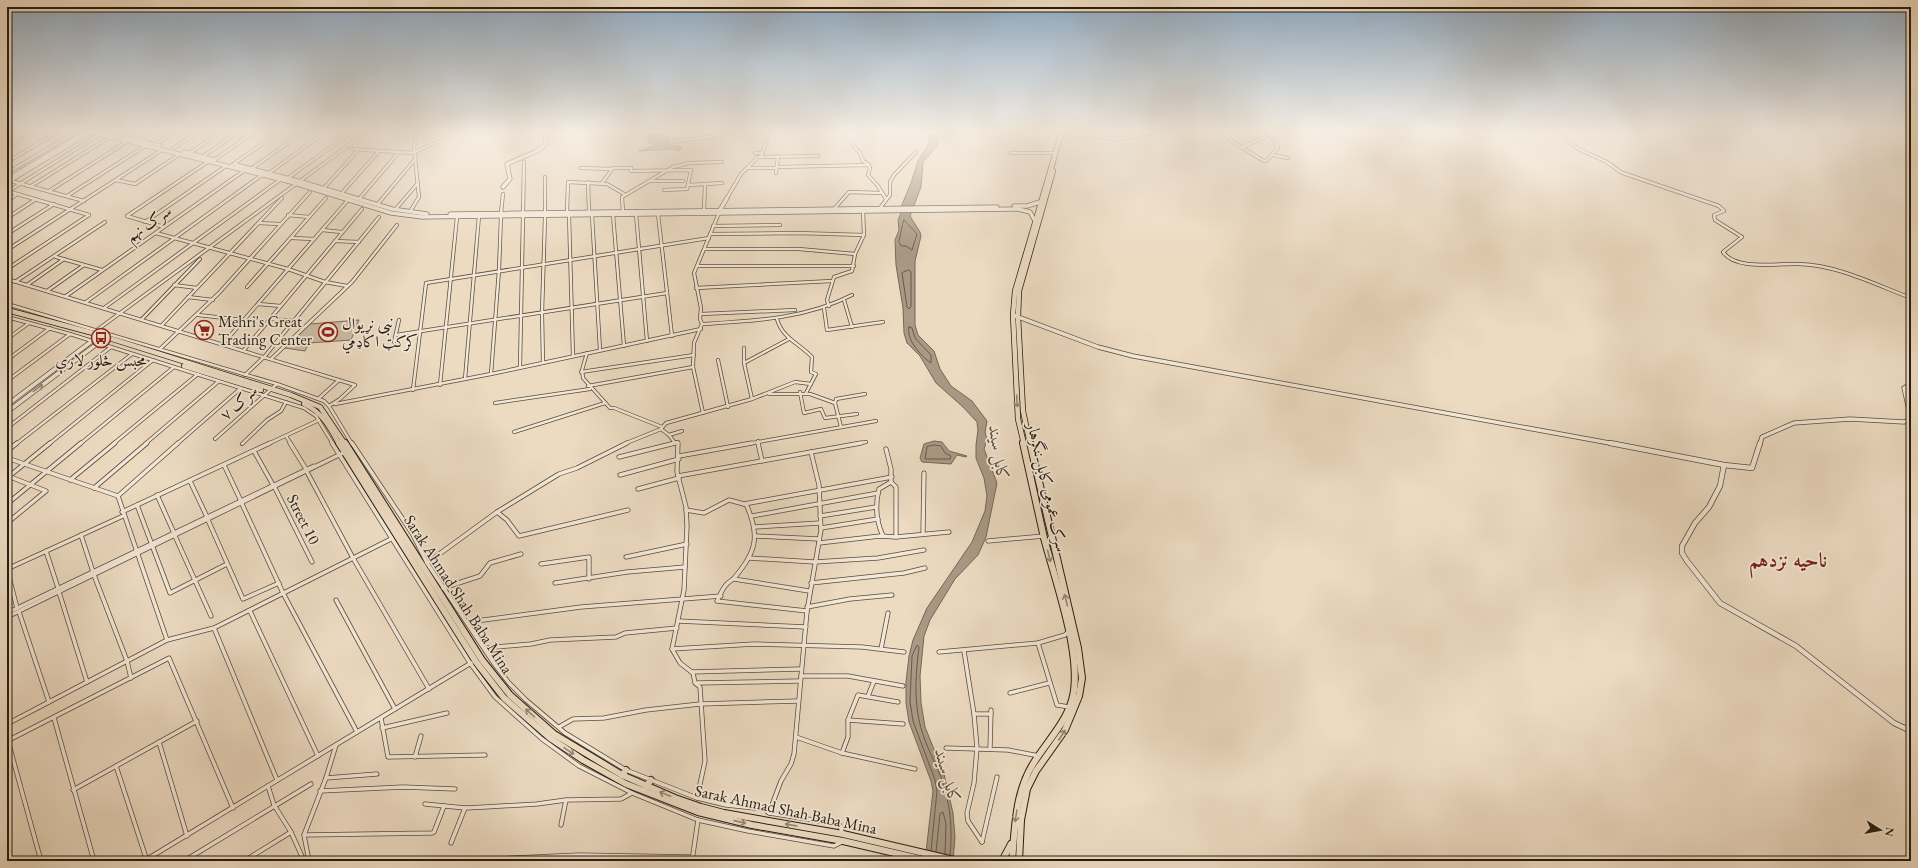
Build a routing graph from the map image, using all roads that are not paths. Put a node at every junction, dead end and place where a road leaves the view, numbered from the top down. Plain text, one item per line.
1 (16, 172) edge
2 (23, 172) edge
3 (38, 172) edge
4 (54, 172) edge
5 (80, 172) edge
6 (105, 172) edge
7 (129, 172) edge
8 (154, 172) edge
9 (194, 172) edge
10 (218, 172) edge
11 (243, 172) edge
12 (250, 172) edge
13 (262, 172) edge
14 (297, 172) edge
15 (313, 172) edge
16 (339, 172) edge
17 (361, 172) edge
18 (382, 172) edge
19 (405, 172) edge
20 (417, 172) edge
21 (509, 172) edge
22 (524, 172) edge
23 (610, 172) edge
24 (665, 172) edge
25 (691, 172) edge
26 (744, 172) edge
27 (868, 172) edge
28 (897, 172) edge
29 (1050, 172) edge
30 (1053, 172) edge
31 (1619, 172) edge
32 (269, 173) joint
33 (262, 175) junction
34 (7, 177) edge
35 (545, 177) dead end
36 (288, 178) junction
37 (281, 179) junction
38 (116, 180) junction
39 (683, 180) dead end
40 (8, 181) edge
41 (648, 181) junction
42 (298, 182) junction
43 (588, 182) junction
44 (20, 183) junction
45 (418, 183) junction
46 (602, 183) junction
47 (722, 183) dead end
48 (689, 185) junction
49 (705, 185) junction
50 (31, 186) junction
51 (503, 187) dead end
52 (324, 188) junction
53 (664, 190) dead end
54 (7, 191) edge
55 (49, 191) junction
56 (310, 192) dead end
57 (881, 193) junction
58 (18, 194) junction
59 (341, 194) junction
60 (503, 194) dead end
61 (624, 194) junction
62 (67, 196) junction
63 (282, 198) dead end
64 (326, 198) dead end
65 (727, 198) joint
66 (358, 199) junction
67 (886, 199) junction
68 (36, 200) junction
69 (348, 200) junction
70 (7, 201) edge
71 (84, 201) junction
72 (1040, 202) junction
73 (54, 204) junction
74 (377, 205) junction
75 (834, 208) junction
76 (880, 208) junction
77 (71, 209) junction
78 (362, 209) dead end
79 (894, 209) junction
80 (921, 209) junction
81 (395, 210) junction
82 (410, 210) dead end
83 (704, 210) junction
84 (812, 210) junction
85 (863, 211) junction
86 (545, 212) junction
87 (623, 212) junction
88 (719, 212) junction
89 (590, 213) junction
90 (501, 214) junction
91 (523, 214) junction
92 (568, 214) junction
93 (613, 214) junction
94 (636, 214) junction
95 (658, 214) junction
96 (288, 216) junction
97 (479, 216) junction
98 (309, 217) junction
99 (379, 217) dead end
100 (457, 217) junction
101 (7, 218) edge
102 (545, 218) dead end
103 (1035, 221) junction
104 (105, 222) dead end
105 (145, 222) junction
106 (258, 223) junction
107 (280, 224) junction
108 (397, 225) dead end
109 (780, 225) dead end
110 (713, 226) junction
111 (164, 227) junction
112 (322, 230) junction
113 (156, 232) junction
114 (342, 232) junction
115 (7, 234) edge
116 (710, 234) junction
117 (864, 235) junction
118 (174, 238) junction
119 (292, 238) junction
120 (709, 238) junction
121 (314, 239) junction
122 (335, 241) junction
123 (359, 242) junction
124 (193, 243) junction
125 (661, 246) junction
126 (209, 248) junction
127 (639, 249) junction
128 (705, 249) junction
129 (7, 250) edge
130 (616, 253) junction
131 (230, 254) junction
132 (855, 254) junction
133 (594, 256) junction
134 (56, 257) dead end
135 (64, 259) junction
136 (200, 259) dead end
137 (249, 259) junction
138 (569, 260) junction
139 (545, 263) junction
140 (268, 264) junction
141 (84, 265) junction
142 (698, 266) junction
143 (854, 266) junction
144 (521, 267) junction
145 (7, 269) edge
146 (288, 269) junction
147 (102, 270) junction
148 (499, 270) junction
149 (475, 274) junction
150 (305, 276) junction
151 (451, 278) junction
152 (7, 279) edge
153 (832, 281) junction
154 (15, 282) junction
155 (325, 282) junction
156 (27, 285) junction
157 (174, 285) junction
158 (347, 286) junction
159 (247, 287) dead end
160 (197, 288) junction
161 (696, 288) junction
162 (47, 290) junction
163 (667, 292) junction
164 (852, 295) dead end
165 (66, 296) junction
166 (642, 296) junction
167 (188, 297) junction
168 (1911, 298) edge
169 (213, 300) junction
170 (619, 300) junction
171 (844, 300) junction
172 (86, 302) junction
173 (596, 303) junction
174 (7, 304) edge
175 (258, 304) junction
176 (281, 306) junction
177 (828, 306) junction
178 (572, 307) junction
179 (104, 308) junction
180 (824, 308) junction
181 (7, 310) edge
182 (794, 310) dead end
183 (121, 313) junction
184 (542, 313) junction
185 (701, 314) junction
186 (198, 315) junction
187 (7, 316) edge
188 (520, 316) junction
189 (1015, 316) junction
190 (270, 318) junction
191 (142, 319) junction
192 (777, 319) junction
193 (244, 320) junction
194 (399, 320) dead end
195 (495, 320) junction
196 (294, 321) junction
197 (883, 322) dead end
198 (29, 323) junction
199 (470, 324) junction
200 (702, 324) junction
201 (162, 325) junction
202 (852, 327) junction
203 (50, 328) junction
204 (446, 328) junction
205 (701, 328) junction
206 (182, 332) junction
207 (419, 332) junction
208 (70, 334) junction
209 (396, 335) junction
210 (672, 336) junction
211 (95, 337) junction
212 (7, 339) edge
213 (789, 339) junction
214 (647, 341) junction
215 (394, 342) dead end
216 (223, 344) junction
217 (624, 346) junction
218 (111, 347) junction
219 (744, 348) dead end
220 (160, 349) junction
221 (244, 350) junction
222 (600, 350) junction
223 (587, 353) junction
224 (132, 354) junction
225 (694, 354) junction
226 (264, 356) junction
227 (573, 356) junction
228 (271, 359) junction
229 (7, 360) edge
230 (153, 360) junction
231 (718, 360) dead end
232 (543, 363) junction
233 (744, 363) junction
234 (174, 367) junction
235 (520, 367) junction
236 (693, 367) junction
237 (581, 372) junction
238 (198, 374) junction
239 (491, 374) junction
240 (245, 375) junction
241 (465, 379) junction
242 (340, 380) junction
243 (7, 381) edge
244 (219, 381) junction
245 (277, 384) junction
246 (811, 384) junction
247 (1911, 384) edge
248 (440, 385) junction
249 (590, 387) junction
250 (241, 388) junction
251 (413, 390) junction
252 (268, 392) junction
253 (800, 392) junction
254 (806, 393) junction
255 (865, 394) dead end
256 (767, 395) junction
257 (318, 399) junction
258 (752, 399) junction
259 (286, 402) junction
260 (605, 402) junction
261 (495, 403) dead end
262 (835, 403) junction
263 (7, 406) edge
264 (328, 406) junction
265 (728, 407) junction
266 (7, 412) edge
267 (703, 413) junction
268 (856, 414) dead end
269 (838, 416) junction
270 (319, 420) junction
271 (876, 421) dead end
272 (840, 427) junction
273 (7, 428) edge
274 (662, 428) junction
275 (682, 431) dead end
276 (514, 432) dead end
277 (670, 435) junction
278 (286, 436) junction
279 (215, 439) dead end
280 (758, 441) junction
281 (675, 442) junction
282 (866, 442) dead end
283 (242, 444) dead end
284 (886, 449) dead end
285 (7, 451) edge
286 (254, 451) junction
287 (346, 451) junction
288 (811, 452) junction
289 (619, 457) dead end
290 (7, 458) edge
291 (679, 458) junction
292 (762, 461) junction
293 (24, 464) junction
294 (224, 465) junction
295 (1724, 466) junction
296 (306, 471) junction
297 (46, 472) junction
298 (924, 473) dead end
299 (620, 475) dead end
300 (8, 477) edge
301 (679, 477) junction
302 (892, 477) junction
303 (70, 480) junction
304 (190, 480) junction
305 (891, 482) junction
306 (30, 484) junction
307 (274, 487) junction
308 (94, 488) junction
309 (1037, 488) junction
310 (638, 489) dead end
311 (818, 490) junction
312 (878, 493) junction
313 (118, 496) junction
314 (157, 496) junction
315 (242, 502) junction
316 (7, 504) edge
317 (744, 504) junction
318 (819, 504) junction
319 (136, 505) junction
320 (876, 507) junction
321 (628, 510) dead end
322 (686, 510) junction
323 (497, 512) junction
324 (122, 514) junction
325 (752, 516) junction
326 (820, 516) junction
327 (208, 518) junction
328 (878, 519) junction
329 (7, 523) edge
330 (820, 523) junction
331 (754, 528) junction
332 (821, 528) junction
333 (949, 532) dead end
334 (923, 533) junction
335 (174, 535) junction
336 (81, 536) junction
337 (756, 536) junction
338 (883, 536) junction
339 (1044, 536) junction
340 (896, 537) junction
341 (391, 539) junction
342 (819, 541) junction
343 (988, 541) dead end
344 (687, 544) junction
345 (152, 545) junction
346 (924, 550) dead end
347 (46, 551) junction
348 (137, 553) junction
349 (521, 554) dead end
350 (626, 556) dead end
351 (353, 558) junction
352 (749, 558) junction
353 (312, 562) dead end
354 (815, 562) junction
355 (427, 563) junction
356 (227, 564) junction
357 (541, 564) dead end
358 (685, 567) junction
359 (925, 568) dead end
360 (7, 570) edge
361 (94, 574) junction
362 (589, 579) junction
363 (734, 580) junction
364 (194, 581) junction
365 (279, 583) junction
366 (555, 583) dead end
367 (811, 583) junction
368 (443, 588) junction
369 (59, 590) junction
370 (809, 591) junction
371 (283, 593) junction
372 (892, 595) dead end
373 (721, 596) junction
374 (683, 598) junction
375 (336, 600) dead end
376 (807, 609) junction
377 (18, 610) junction
378 (250, 611) junction
379 (7, 613) edge
380 (888, 613) dead end
381 (211, 616) dead end
382 (7, 617) edge
383 (678, 621) junction
384 (468, 622) junction
385 (806, 627) junction
386 (214, 628) junction
387 (677, 628) junction
388 (1069, 632) junction
389 (167, 640) junction
390 (1038, 643) junction
391 (805, 646) junction
392 (485, 648) junction
393 (672, 649) junction
394 (881, 649) junction
395 (964, 651) junction
396 (904, 652) dead end
397 (939, 652) dead end
398 (490, 656) junction
399 (127, 661) junction
400 (476, 662) junction
401 (801, 669) junction
402 (690, 672) junction
403 (800, 676) junction
404 (131, 678) junction
405 (800, 681) junction
406 (874, 681) junction
407 (87, 682) junction
408 (695, 683) junction
409 (1050, 683) junction
410 (903, 686) dead end
411 (429, 689) junction
412 (1010, 693) dead end
413 (868, 696) junction
414 (798, 701) junction
415 (48, 702) junction
416 (898, 702) dead end
417 (700, 704) junction
418 (1069, 707) junction
419 (395, 709) junction
420 (447, 713) dead end
421 (974, 714) junction
422 (54, 718) junction
423 (381, 718) junction
424 (848, 720) junction
425 (197, 721) junction
426 (7, 724) edge
427 (903, 724) dead end
428 (559, 727) junction
429 (382, 728) junction
430 (1911, 731) edge
431 (357, 732) junction
432 (422, 736) dead end
433 (796, 737) junction
434 (8, 741) edge
435 (159, 742) junction
436 (336, 745) junction
437 (1052, 745) junction
438 (946, 748) dead end
439 (977, 748) junction
440 (990, 749) junction
441 (842, 753) junction
442 (485, 755) dead end
443 (318, 756) junction
444 (1039, 756) junction
445 (415, 757) junction
446 (116, 766) junction
447 (916, 769) dead end
448 (624, 772) junction
449 (377, 774) dead end
450 (997, 777) dead end
451 (326, 778) junction
452 (277, 780) junction
453 (651, 780) junction
454 (311, 784) dead end
455 (268, 786) junction
456 (646, 786) junction
457 (455, 789) dead end
458 (73, 790) junction
459 (320, 791) junction
460 (632, 793) junction
461 (647, 796) junction
462 (697, 798) junction
463 (566, 800) junction
464 (425, 804) dead end
465 (274, 805) junction
466 (444, 806) junction
467 (233, 808) junction
468 (465, 808) junction
469 (770, 813) junction
470 (698, 820) junction
471 (561, 825) dead end
472 (291, 832) junction
473 (187, 836) junction
474 (304, 836) junction
475 (1013, 837) junction
476 (843, 838) junction
477 (451, 843) dead end
478 (920, 856) junction
479 (692, 859) edge
480 (146, 860) edge
481 (41, 861) edge
482 (94, 861) edge
483 (184, 861) edge
484 (244, 861) edge
485 (303, 861) edge
486 (309, 861) edge
487 (451, 861) edge
488 (929, 861) edge
489 (958, 861) edge
490 (1002, 861) edge
491 (1012, 861) edge
492 (1019, 861) edge

1 - 34 main road
2 - 40 main road
3 - 44 street
4 - 50 street
5 - 55 street
6 - 62 street
7 - 38 street
8 - 38 street
9 - 105 street
10 - 105 street
11 - 111 street, سرک نهم
12 - 33 street
13 - 32 street
14 - 36 street
15 - 42 street
16 - 52 street
17 - 59 street
18 - 66 street
19 - 74 street
20 - 45 street
21 - 51 street
22 - 91 street
23 - 46 street
24 - 41 street
25 - 48 street
26 - 65 street
27 - 57 street
28 - 67 street
29 - 72 highway, سرک عمومی کابل ننگرهار
30 - 189 highway
31 - 168 street
32 - 36 street
33 - 37 street
33 - 118 street
35 - 86 street
36 - 42 street
37 - 42 street
37 - 124 street
38 - 71 street
39 - 41 street
40 - 44 street
41 - 61 street
42 - 52 street
42 - 69 street
42 - 126 street
43 - 46 street
43 - 89 street
43 - 92 street
44 - 50 street
44 - 54 street
45 - 81 street
45 - 82 street
46 - 61 street
47 - 49 street
48 - 49 street
48 - 53 street
49 - 83 street
50 - 55 street
52 - 59 street
54 - 58 street
55 - 62 street
56 - 96 street
57 - 67 street
57 - 75 street
58 - 68 street
58 - 70 street
59 - 66 street
60 - 90 street
61 - 87 street
62 - 71 street
63 - 106 street
64 - 98 street
65 - 88 street
66 - 74 street
67 - 76 street
68 - 73 street
68 - 101 street
69 - 100 street
69 - 112 street
71 - 77 street
72 - 80 street
72 - 103 highway, سرک عمومی کابل ننگرهار
73 - 77 street
73 - 115 street
74 - 81 street
75 - 76 street
75 - 84 street
76 - 79 street
77 - 129 street
77 - 145 street
78 - 114 street
79 - 80 street
79 - 85 street
80 - 103 street
81 - 90 street
83 - 87 street
83 - 88 street
84 - 85 street
84 - 88 street
85 - 117 street
86 - 91 street
86 - 92 street
87 - 89 street
88 - 95 street
88 - 110 street
89 - 92 street
89 - 93 street
89 - 133 street
90 - 91 street
90 - 97 street
90 - 148 street
91 - 92 street
91 - 144 street
92 - 138 street
93 - 94 street
93 - 130 street
94 - 95 street
94 - 127 street
95 - 125 street
96 - 98 street
96 - 107 street
97 - 100 street
97 - 149 street
98 - 119 street
99 - 123 street
100 - 151 street
102 - 139 street
103 - 189 highway, سرک عمومی کابل ننگرهار
104 - 154 street
105 - 111 street
106 - 107 street
106 - 131 street
107 - 137 street
108 - 158 street
109 - 110 street
110 - 116 street
111 - 113 street, سرک نهم
112 - 114 street
112 - 121 street
113 - 118 street
113 - 147 street, سرک نهم
114 - 122 street
116 - 117 street
116 - 120 street
117 - 132 street
118 - 124 street
118 - 172 street
119 - 121 street
119 - 140 street
120 - 125 street
120 - 128 street
121 - 146 street
122 - 123 street
122 - 150 street
123 - 155 street
124 - 126 street
124 - 179 street
125 - 127 street
125 - 163 street
126 - 131 street
126 - 183 street
127 - 130 street
127 - 166 street
128 - 132 street
128 - 142 street
130 - 133 street
130 - 170 street
131 - 137 street
131 - 160 street
132 - 143 street
133 - 138 street
133 - 173 street
134 - 135 street
135 - 141 street
135 - 156 street
136 - 157 street
137 - 140 street
137 - 169 street
138 - 139 street
138 - 178 street
139 - 144 street
139 - 184 street
140 - 146 street
140 - 159 street
141 - 147 street
141 - 162 street
142 - 143 street
142 - 161 street
143 - 153 street
144 - 148 street
144 - 188 street
146 - 150 street
146 - 175 street
147 - 165 street, سرک نهم
148 - 149 street
148 - 195 street
149 - 151 street
149 - 199 street
150 - 155 street
150 - 176 street
151 - 204 street
151 - 207 street
152 - 154 street
153 - 161 street
153 - 177 street
154 - 156 street
155 - 158 street
155 - 196 street
156 - 162 street
157 - 160 street
157 - 191 street
158 - 228 street
160 - 167 street
161 - 185 street
162 - 165 street
163 - 166 street
163 - 210 street
164 - 171 street
165 - 172 street
166 - 170 street
166 - 214 street
167 - 169 street
167 - 201 street
169 - 186 street
170 - 173 street
170 - 217 street
171 - 177 street
171 - 202 street
172 - 179 street
173 - 178 street
173 - 222 street
174 - 211 street
175 - 176 street
175 - 193 street
176 - 190 street
177 - 180 street
178 - 184 street
178 - 227 street
179 - 183 street
180 - 192 street
180 - 202 street
181 - 211 highway
182 - 185 street
183 - 191 street
183 - 211 street
184 - 188 street
184 - 232 street
185 - 200 street
186 - 193 street
186 - 206 street
187 - 198 street
187 - 211 highway
188 - 195 street
188 - 235 street
189 - 295 street
189 - 309 highway, سرک عمومی کابل ننگرهار
190 - 196 street
190 - 221 street
191 - 201 street
192 - 200 street
192 - 213 street
193 - 216 street
194 - 209 street
195 - 199 street
195 - 239 street
196 - 226 street
197 - 202 street
198 - 203 street
198 - 212 street
199 - 204 street
199 - 241 street
200 - 205 street
201 - 206 street
203 - 208 street
203 - 229 street
204 - 207 street
204 - 248 street
205 - 210 street
205 - 225 street
206 - 216 street
206 - 220 street
207 - 209 street
207 - 251 street
208 - 211 street
208 - 243 street
209 - 215 street
210 - 214 street
211 - 218 street
211 - 220 street
211 - 252 highway
211 - 252 highway
211 - 263 street
266 -> 211 street
213 - 233 street
213 - 246 street
214 - 217 street
216 - 221 street
217 - 222 street
218 - 224 street
218 - 273 street
219 - 233 street
220 - 240 street
221 - 226 street
222 - 223 street
223 - 227 street
223 - 237 street
224 - 230 street
224 - 285 street
225 - 236 street
225 - 237 street
226 - 228 street
226 - 240 street
227 - 232 street
228 - 242 street
230 - 234 street
230 - 293 street
231 - 265 street
232 - 235 street
233 - 258 street
234 - 238 street
234 - 297 street
235 - 239 street
236 - 249 street
236 - 267 street
237 - 249 street
238 - 244 street
238 - 303 street
239 - 241 street
240 - 245 street
241 - 248 street
242 - 257 street
242 - 264 street
244 - 250 street
244 - 308 street
245 - 252 street, سرک ۷
245 - 257 street
246 - 254 street
246 - 256 street
247 - 295 street
248 - 251 street
249 - 260 street
249 - 261 street
250 - 252 street
250 - 313 street
251 - 264 street
252 - 259 street
252 - 279 street, سرک ۷
252 - 287 highway
253 - 254 street
253 - 256 street
253 - 269 street
254 - 262 street
255 - 262 street
256 - 258 street
257 - 264 street
258 - 265 street
259 - 270 street
259 - 283 street
260 - 274 street
260 - 276 street
262 - 269 street
264 - 287 street
265 - 267 street
267 - 274 street
268 - 269 street
269 - 272 street
270 - 278 street
270 - 287 street
271 - 272 street
272 - 280 street
274 - 277 street
274 - 323 street
275 - 277 street
277 - 281 street
278 - 286 street
278 - 296 street
280 - 291 street
280 - 292 street
281 - 289 street
281 - 291 street
282 - 288 street
284 - 302 street
286 - 294 street
286 - 307 street, Street 10
287 - 296 street
287 - 341 street
287 - 355 street
287 - 400 highway
288 - 292 street
288 - 311 street
290 - 293 street
291 - 299 street
291 - 301 street
292 - 301 street
293 - 297 street
293 - 300 street
294 - 304 street
294 - 315 street
295 - 430 street
296 - 307 street
296 - 351 street
297 - 303 street
297 - 306 street
298 - 334 street
300 - 306 street
301 - 310 street
301 - 322 street
302 - 305 street
302 - 311 street
303 - 308 street
304 - 314 street
304 - 327 street
305 - 312 street
305 - 340 street
306 - 316 street
306 - 329 street
307 - 315 street
307 - 353 street, Street 10
308 - 313 street
309 - 339 highway, سرک عمومی کابل ننگرهار
437 -> 309 highway, سرک عمومی کابل ننگرهار
311 - 317 street
311 - 318 street
312 - 318 street
312 - 320 street
313 - 324 street
314 - 319 street
314 - 335 street
315 - 327 street
315 - 365 street
317 - 322 street
317 - 325 street
318 - 325 street
318 - 326 street
319 - 324 street
319 - 345 street
320 - 326 street
320 - 328 street
321 - 323 street
322 - 344 street
323 - 355 street
324 - 336 street
324 - 348 street
325 - 331 street
326 - 330 street
327 - 335 street
327 - 356 street
328 - 332 street
328 - 338 street
330 - 331 street
330 - 332 street
331 - 337 street
332 - 342 street
333 - 334 street
334 - 340 street
335 - 345 street
335 - 364 street
336 - 347 street
336 - 361 street
337 - 342 street
337 - 352 street
338 - 340 street
338 - 342 street
339 - 343 street
339 -> 388 highway, سرک عمومی کابل ننگرهار
341 - 351 street
341 - 400 street
342 - 354 street
344 - 350 street
344 - 358 street
345 - 348 street
345 - 364 street
346 - 354 street
347 - 360 street
347 - 369 street
348 - 361 street
348 - 389 street
349 - 368 street
351 - 371 street
351 - 411 street
352 - 354 street
352 - 363 street
354 - 367 street
355 - 368 street
356 - 364 street
356 - 365 street
357 - 362 street
358 - 362 street
358 - 374 street
359 - 367 street
360 - 377 street
361 - 369 street
361 - 399 street
362 - 366 street
363 - 370 street
363 - 373 street
364 - 381 street
365 - 371 street
367 - 370 street
368 - 384 street
369 - 377 street
369 - 407 street
370 - 376 street
371 - 378 street
371 - 431 street
372 - 376 street
373 - 374 street
373 - 376 street
374 - 383 street
374 - 384 street
375 - 419 street
376 - 385 street
377 - 379 street
377 - 382 street
377 - 415 street
378 - 386 street
378 - 443 street
380 - 394 street
383 - 385 street
383 - 387 street
384 - 392 street
385 - 391 street
386 - 389 street
386 - 452 street
387 - 392 street
387 - 393 street
388 - 390 street
388 - 418 highway, سرک عمومی کابل ننگرهار
389 - 399 street
390 - 395 street
390 - 409 street
391 - 393 street
391 - 394 street
391 - 401 street
392 - 398 street
393 - 402 street
394 - 396 street
395 - 397 street
395 - 421 street
398 - 400 street
398 - 428 street
399 - 404 street
399 - 407 street
400 - 411 street
448 -> 400 highway, Sarak Ahmad Shah Baba Mina
400 - 460 street
400 -> 461 highway
401 - 402 street
401 - 403 street
402 - 408 street
403 - 405 street
403 - 406 street
404 - 422 street
404 - 425 street
405 - 408 street
405 - 414 street
406 - 410 street
406 - 413 street
407 - 415 street
408 - 417 street
409 - 412 street
409 - 418 street
411 - 419 street
413 - 416 street
413 - 424 street
414 - 417 street
414 - 433 street
415 - 426 street
417 - 428 street
417 - 462 street
418 - 437 highway, سرک عمومی کابل ننگرهار
419 - 423 street
420 - 429 street
421 - 439 street
421 - 440 street
422 - 434 street
422 - 458 street
423 - 429 street
423 - 431 street
424 - 427 street
424 - 441 street
425 - 435 street
425 - 467 street
428 - 448 street
429 - 445 street
431 - 436 street
432 - 445 street
433 - 441 street
433 - 469 street
434 - 481 street
435 - 446 street
435 - 473 street
436 - 443 street
436 - 451 street
437 - 444 highway, سرک عمومی کابل ننگرهار
437 - 492 highway, سرک عمومی کابل ننگرهار
438 - 439 street
439 - 440 street
439 - 450 street
440 - 444 street
441 - 447 street
442 - 445 street
443 - 452 street
444 -> 475 highway, سرک عمومی کابل ننگرهار
446 - 458 street
446 - 480 street
448 - 453 street
448 - 456 highway, Sarak Ahmad Shah Baba Mina
449 - 451 street
451 - 459 street
452 - 455 street
453 - 456 highway
453 - 462 street
454 - 465 street
455 - 465 street
455 - 467 street
476 -> 456 highway, Sarak Ahmad Shah Baba Mina
457 - 459 street
458 - 482 street
459 - 474 street
460 - 461 street
460 - 463 street
461 - 470 street
461 -> 476 highway
462 - 469 street
463 - 468 street
463 - 471 street
464 - 466 street
465 - 472 street
465 - 483 street
466 - 468 street
466 - 474 street
467 - 473 street
468 - 477 street
469 - 476 street
470 - 476 street
470 - 479 street
472 - 484 street
472 - 485 street
473 - 480 street
474 - 486 street
475 - 490 highway
475 - 491 highway
476 - 478 highway, Sarak Ahmad Shah Baba Mina
478 - 488 highway
478 - 489 highway
479 - 487 street

